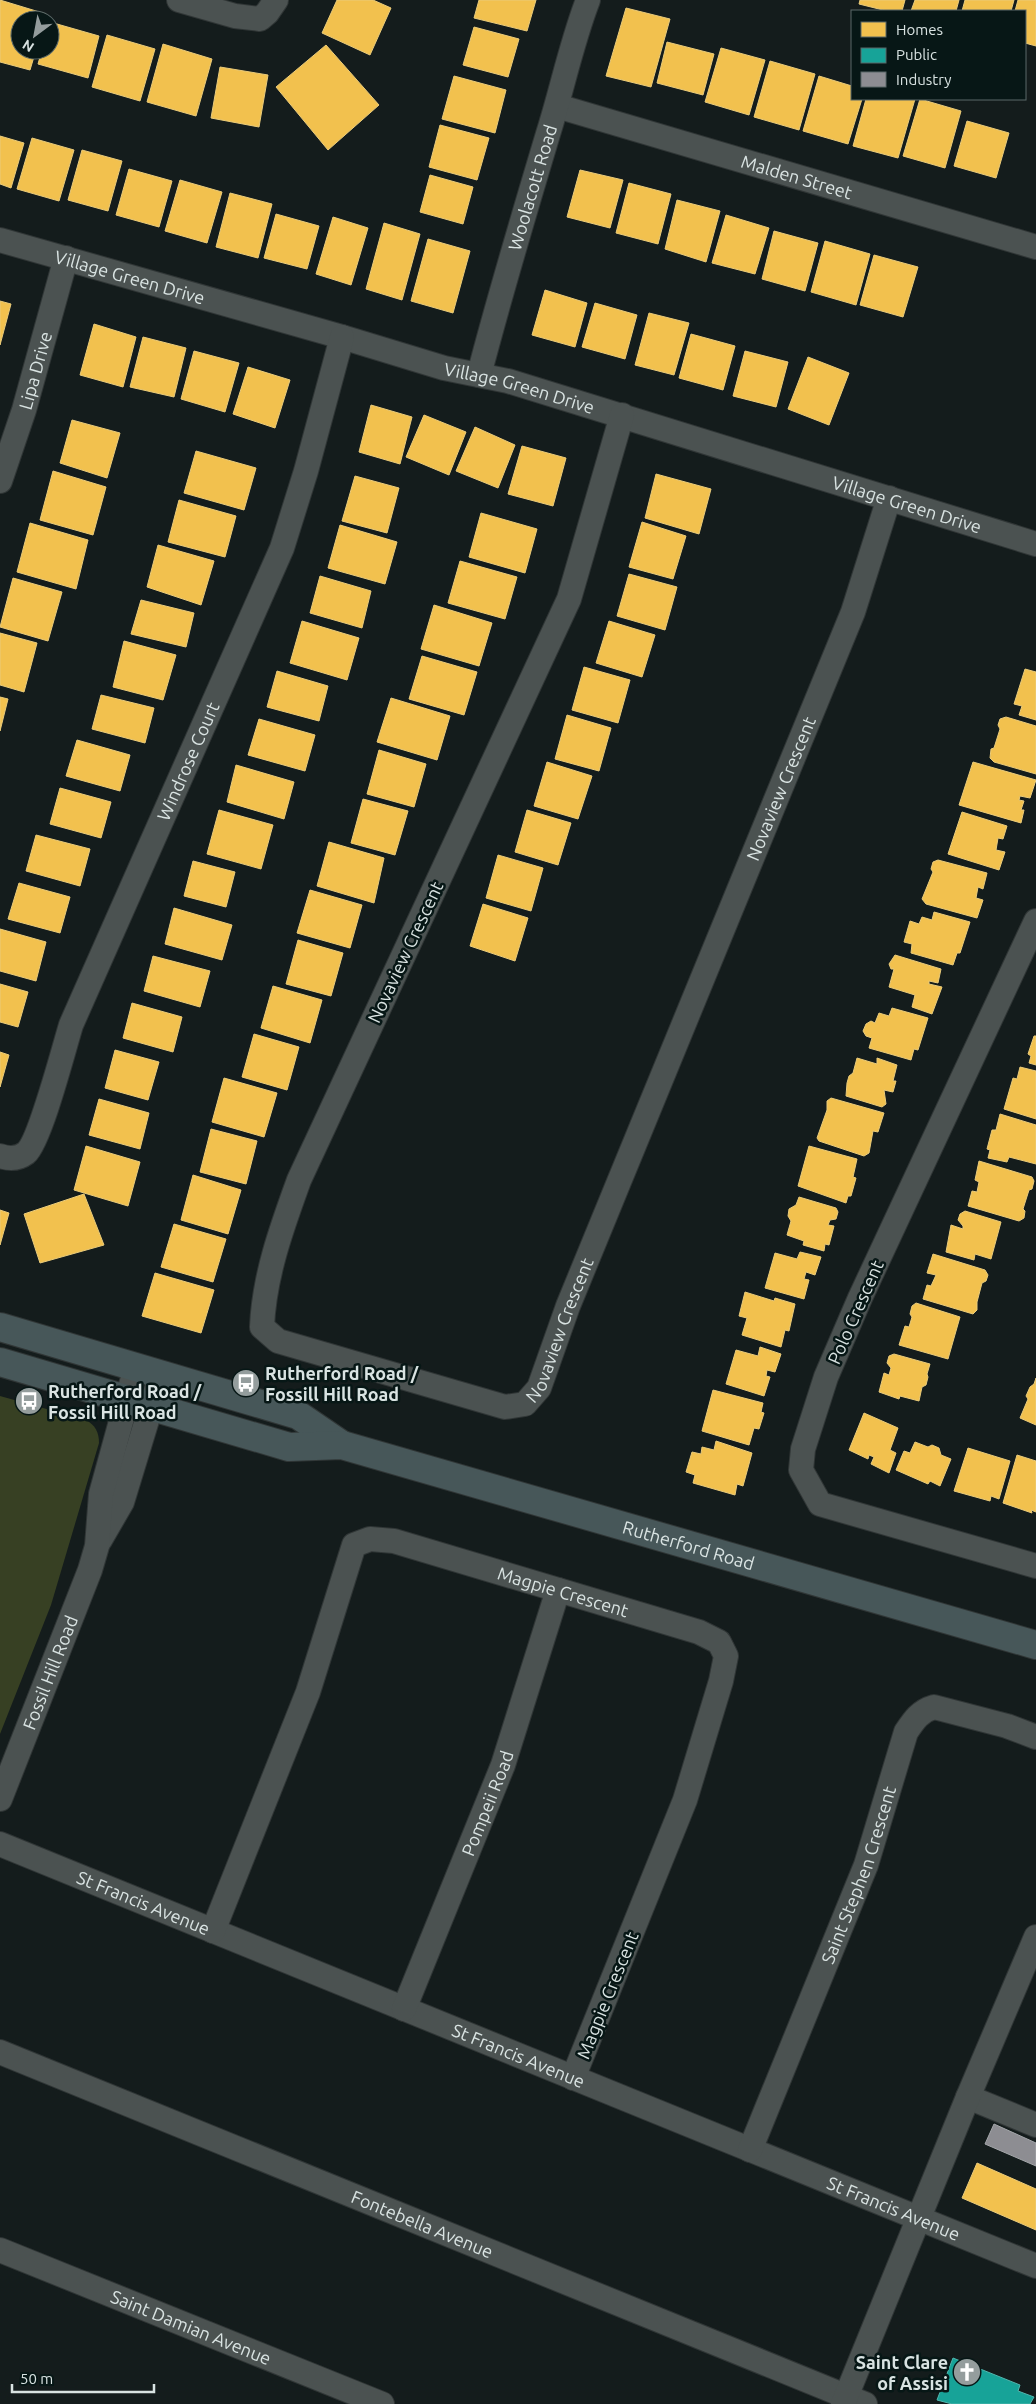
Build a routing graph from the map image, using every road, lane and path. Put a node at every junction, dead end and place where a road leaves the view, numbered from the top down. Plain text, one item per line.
1 (179, 0) edge
2 (276, 0) edge
3 (588, 0) edge
4 (557, 106) junction
5 (0, 240) edge
6 (1036, 247) edge
7 (66, 258) junction
8 (342, 337) junction
9 (479, 375) junction
10 (622, 415) junction
11 (0, 481) edge
12 (889, 498) junction
13 (1036, 544) edge
14 (1036, 921) edge
15 (0, 1156) edge
16 (0, 1327) edge
17 (0, 1362) edge
18 (149, 1371) junction
19 (139, 1403) junction
20 (342, 1445) junction
21 (1036, 1566) edge
22 (558, 1590) junction
23 (1036, 1645) edge
24 (1036, 1737) edge
25 (0, 1799) edge
26 (0, 1844) edge
27 (212, 1932) junction
28 (1036, 1937) edge
29 (404, 2009) junction
30 (0, 2052) edge
31 (573, 2078) junction
32 (968, 2097) junction
33 (1036, 2125) edge
34 (750, 2150) junction
35 (918, 2218) junction
36 (0, 2250) edge
37 (1036, 2266) edge
38 (851, 2402) edge
39 (382, 2404) edge

1 - 2 street
3 - 4 street, Woolacott Road
4 - 6 street, Malden Street
4 - 9 street, Woolacott Road
5 - 7 street, Village Green Drive
7 - 8 street, Village Green Drive
7 - 11 street, Lipa Drive
8 - 9 street, Village Green Drive
8 - 15 street, Windrose Court
9 - 10 street, Village Green Drive
10 - 12 street, Village Green Drive
10 - 12 street, Novaview Crescent
12 - 13 street, Village Green Drive
14 - 21 street, Polo Crescent
16 - 18 main road, Rutherford Road
17 - 19 main road, Rutherford Road
18 - 19 street, Fossil Hill Road
18 - 20 main road, Rutherford Road
19 - 20 main road, Rutherford Road
19 - 25 street, Fossil Hill Road
20 - 23 main road, Rutherford Road
22 - 27 street, Magpie Crescent
22 - 29 street, Pompeii Road
22 - 31 street, Magpie Crescent
24 - 34 street, Saint Stephen Crescent
26 - 27 street, St Francis Avenue
27 - 29 street, St Francis Avenue
28 - 32 street
29 - 31 street, St Francis Avenue
30 - 38 street, Fontebella Avenue
31 - 34 street, St Francis Avenue
32 - 33 street
32 - 35 street
34 - 35 street, St Francis Avenue
35 - 37 street, St Francis Avenue
35 - 38 street
36 - 39 street, Saint Damian Avenue

